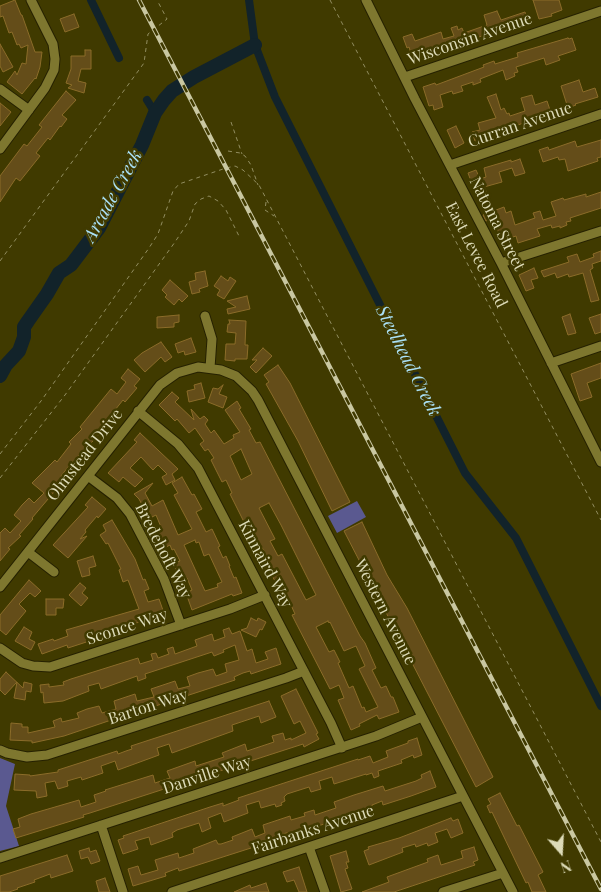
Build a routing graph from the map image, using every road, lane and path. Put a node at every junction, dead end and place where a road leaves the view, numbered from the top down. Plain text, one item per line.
1 (32, 0) edge
2 (157, 0) edge
3 (330, 0) edge
4 (366, 0) edge
5 (601, 11) edge
6 (404, 77) junction
7 (0, 89) edge
8 (28, 110) junction
9 (601, 114) edge
10 (230, 122) dead end
11 (0, 149) edge
12 (228, 151) dead end
13 (242, 154) junction
14 (450, 165) junction
15 (259, 185) junction
16 (266, 200) junction
17 (274, 216) junction
18 (601, 231) edge
19 (239, 236) dead end
20 (0, 261) edge
21 (501, 263) junction
22 (206, 316) dead end
23 (601, 346) edge
24 (551, 363) junction
25 (210, 368) junction
26 (138, 411) junction
27 (0, 454) edge
28 (601, 462) edge
29 (88, 476) junction
30 (0, 478) edge
31 (601, 520) edge
32 (28, 552) junction
33 (54, 572) dead end
34 (0, 587) edge
35 (264, 595) junction
36 (181, 625) junction
37 (0, 648) edge
38 (304, 671) junction
39 (422, 717) junction
40 (342, 748) junction
41 (0, 750) edge
42 (463, 796) junction
43 (101, 825) junction
44 (601, 842) edge
45 (309, 847) junction
46 (0, 858) edge
47 (503, 872) junction
48 (124, 892) edge
49 (172, 892) edge
50 (325, 892) edge
51 (443, 892) edge
52 (513, 892) edge

1 - 8 street
2 - 20 path
3 - 31 path, East Levee Road
4 - 6 street, Natoma Street
5 - 6 street, Wisconsin Avenue
6 - 14 street, Natoma Street
7 - 8 street
8 - 11 street
9 - 14 street, Curran Avenue
10 - 13 path
12 - 13 path
13 - 15 path
14 - 21 street, Natoma Street
15 - 16 path
15 - 27 path
16 - 17 path
16 - 17 path
17 - 44 path
18 - 21 street
19 - 30 path
21 - 24 street, Natoma Street
22 - 25 street
23 - 24 street
24 - 28 street, Natoma Street
25 - 26 street, Olmstead Drive
25 - 39 street, Western Avenue
26 - 29 street, Olmstead Drive
26 - 35 street, Kinnaird Way
29 - 32 street, Olmstead Drive
29 - 36 street, Bredehoft Way
32 - 33 street
32 - 34 street, Olmstead Drive
35 - 36 street, Sconce Way
35 - 38 street, Kinnaird Way
36 - 37 street, Sconce Way
38 - 40 street, Kinnaird Way
38 - 41 street, Barton Way
39 - 40 street, Danville Way
39 - 42 street, Western Avenue
40 - 43 street, Danville Way
42 - 45 street, Fairbanks Avenue
42 - 47 street, Western Avenue
43 - 46 street, Danville Way
43 - 48 street
45 - 49 street, Fairbanks Avenue
45 - 50 street
47 - 51 street
47 - 52 street, Western Avenue

